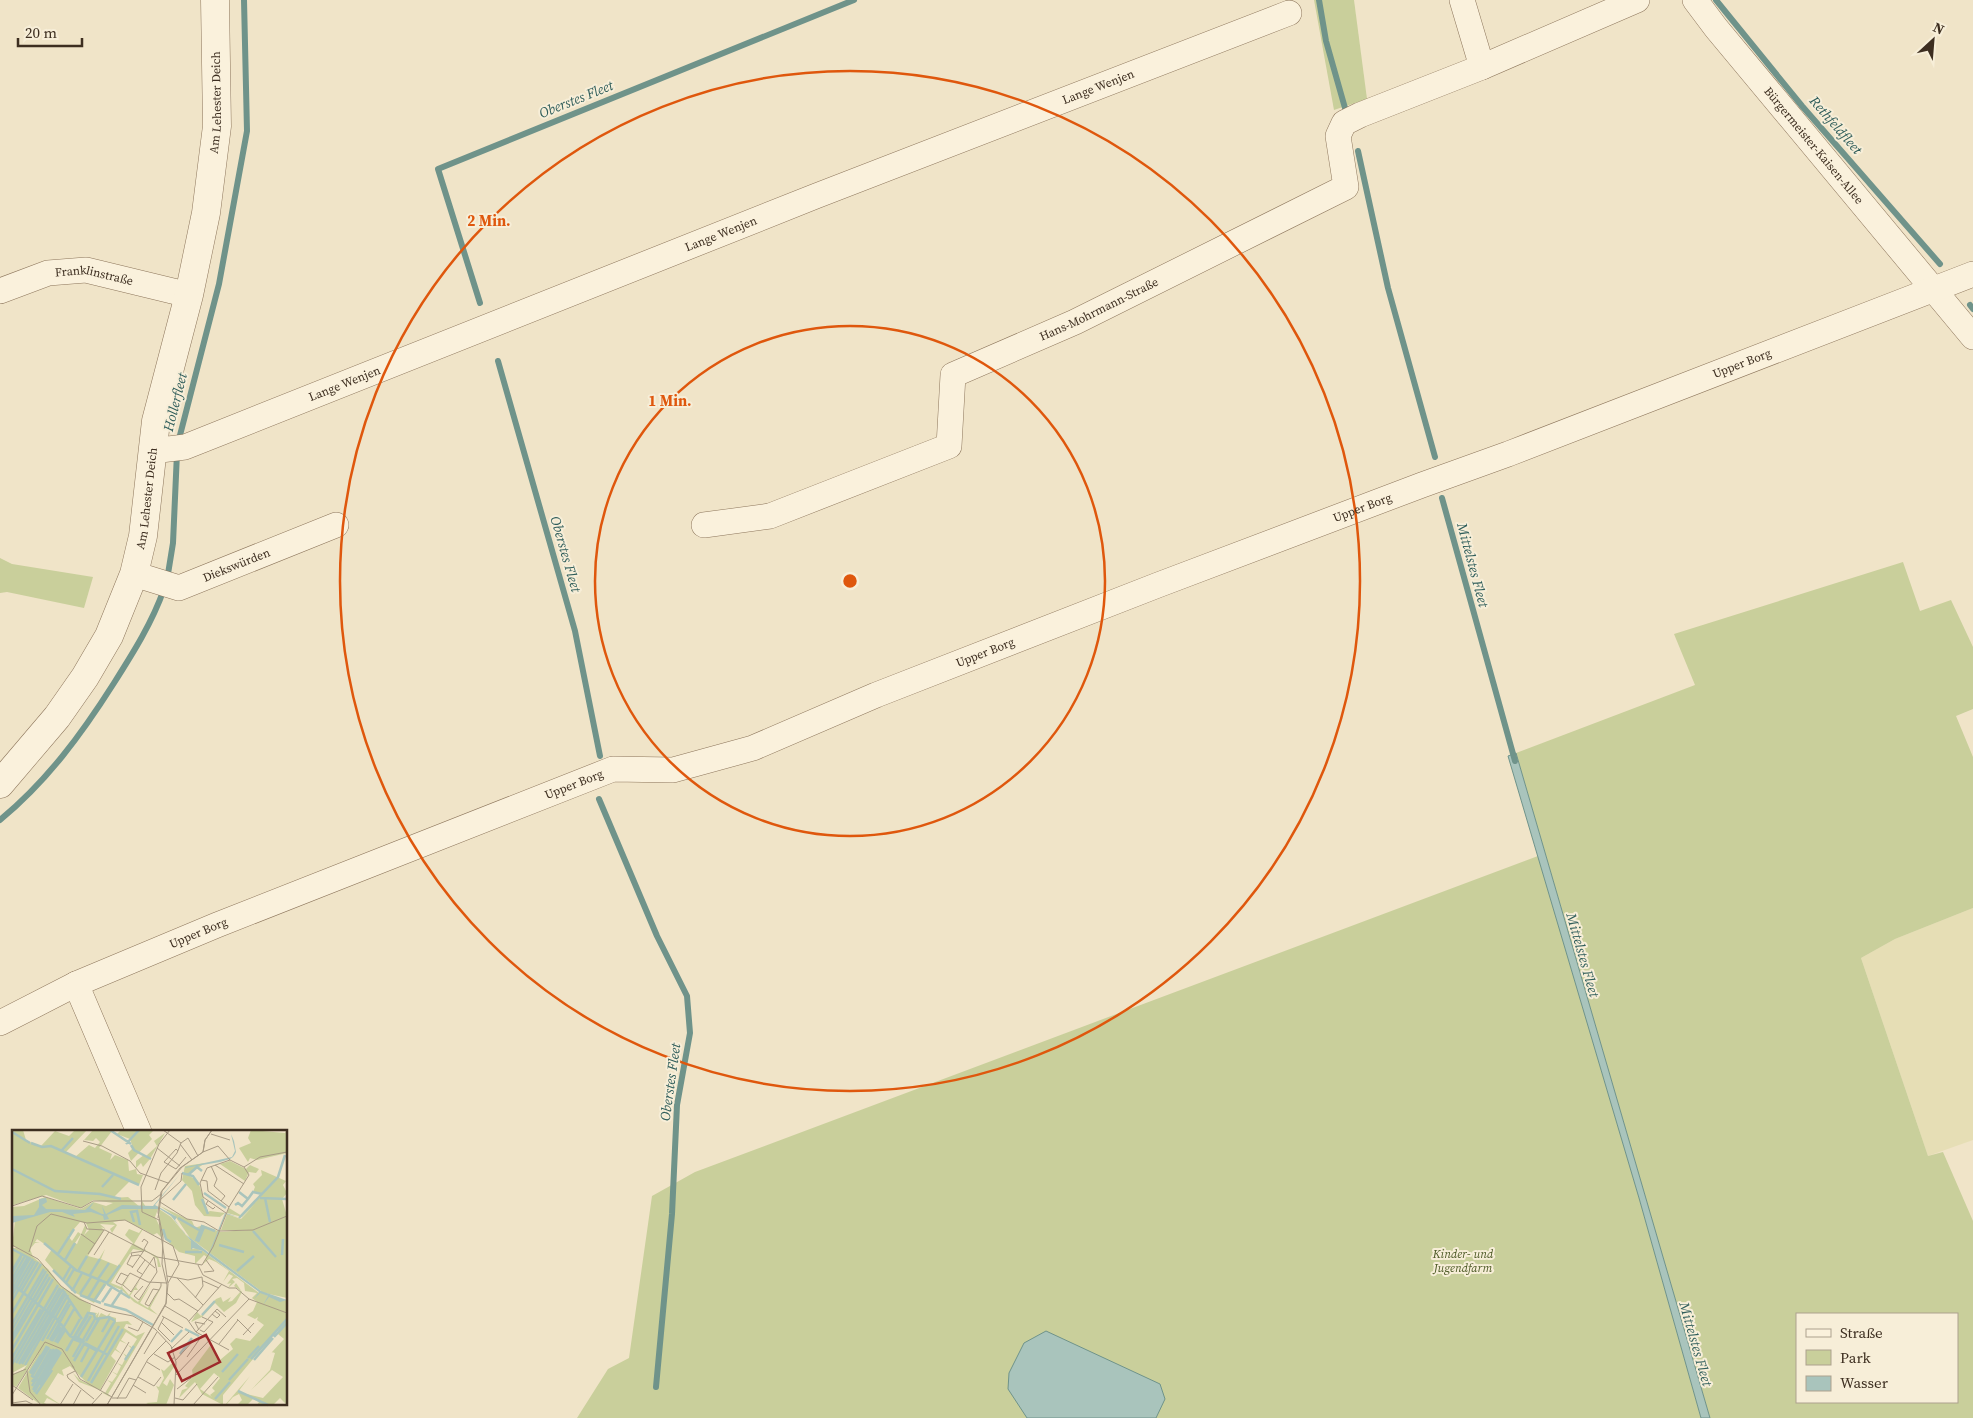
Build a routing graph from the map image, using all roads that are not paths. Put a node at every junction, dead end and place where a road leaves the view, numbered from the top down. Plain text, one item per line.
1 (215, 0) edge
2 (1462, 0) edge
3 (1636, 0) edge
4 (1695, 0) edge
5 (1289, 13) dead end
6 (1482, 68) junction
7 (1973, 274) edge
8 (1933, 290) junction
9 (0, 291) edge
10 (189, 295) junction
11 (1973, 337) edge
12 (169, 449) junction
13 (336, 525) dead end
14 (704, 525) dead end
15 (155, 580) junction
16 (0, 784) edge
17 (76, 984) junction
18 (0, 1023) edge
19 (138, 1130) edge

1 - 10 street, Am Lehester Deich
2 - 6 street
3 - 6 street, Hans-Mohrmann-Straße
4 - 8 street, Bürgermeister-Kaisen-Allee
5 - 12 street, Lange Wenjen
6 - 14 street, Hans-Mohrmann-Straße
7 - 8 street, Upper Borg
8 - 11 street, Bürgermeister-Kaisen-Allee
8 - 17 street, Upper Borg
9 - 10 street, Franklinstraße
10 - 12 street, Am Lehester Deich
12 - 15 street, Am Lehester Deich
13 - 15 street, Diekswürden
15 - 16 street, Am Lehester Deich
17 - 18 street, Upper Borg
17 - 19 street

